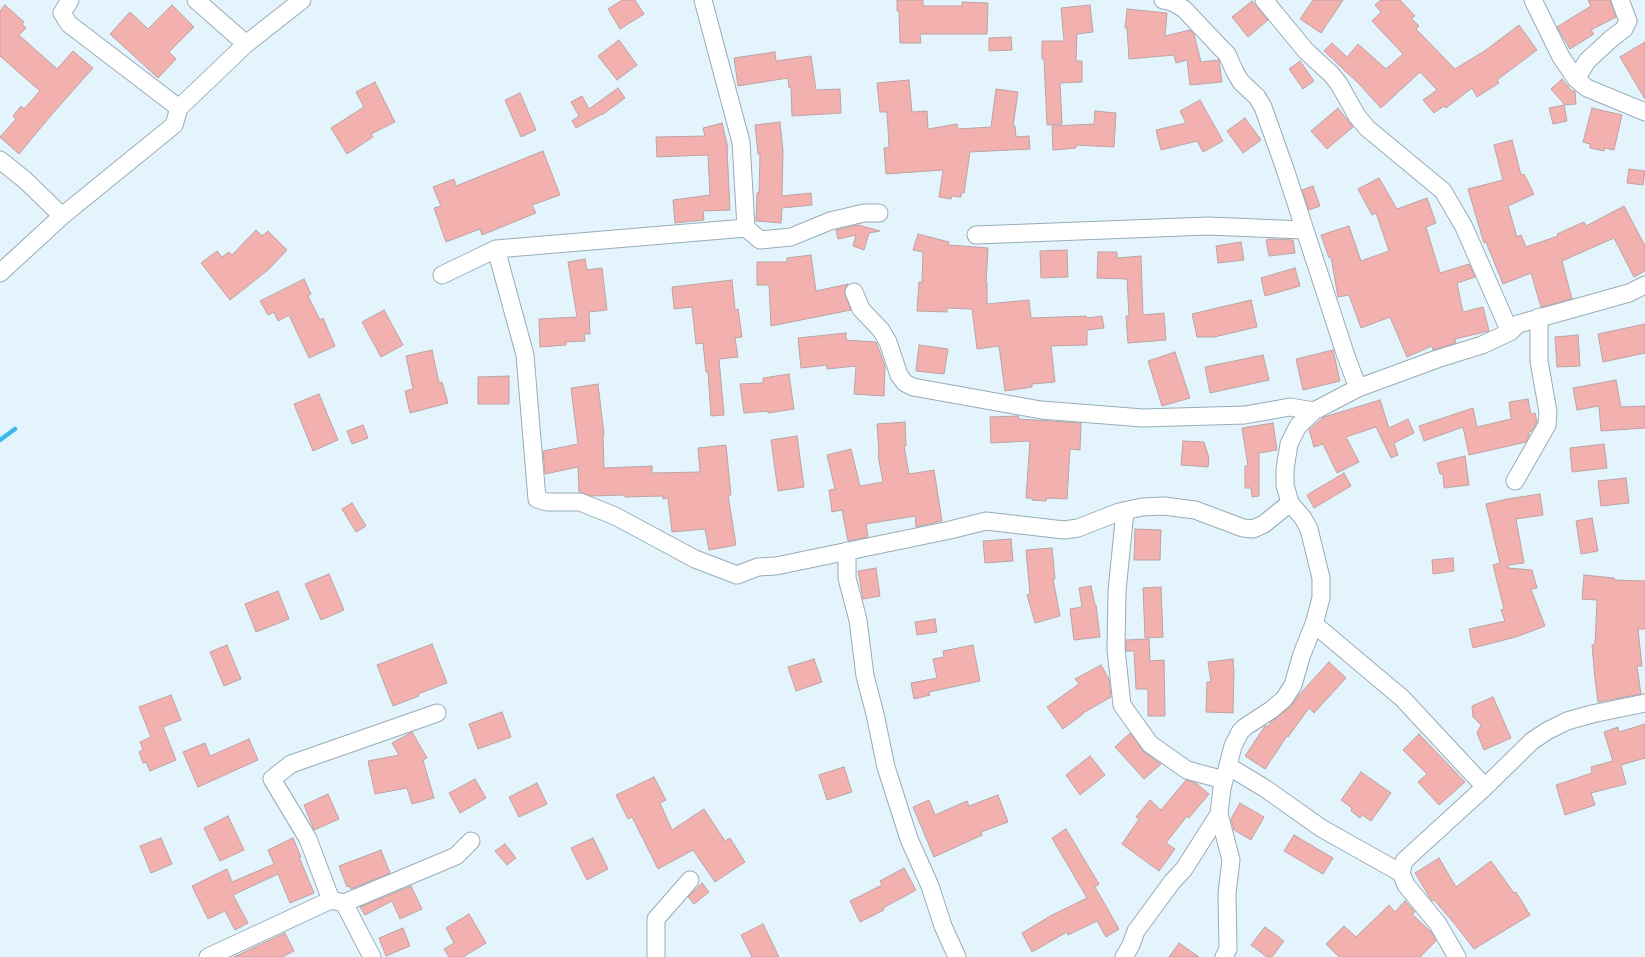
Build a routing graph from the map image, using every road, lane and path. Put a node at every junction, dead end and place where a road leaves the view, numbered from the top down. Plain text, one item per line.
1 (70, 0) edge
2 (196, 0) edge
3 (302, 0) edge
4 (704, 0) edge
5 (1163, 0) edge
6 (1264, 0) edge
7 (1533, 0) edge
8 (1620, 0) edge
9 (246, 44) junction
10 (1576, 79) junction
11 (180, 108) junction
12 (1645, 112) edge
13 (0, 160) edge
14 (879, 213) dead end
15 (62, 216) junction
16 (746, 228) junction
17 (1304, 230) junction
18 (976, 236) dead end
19 (496, 249) junction
20 (0, 273) edge
21 (442, 275) dead end
22 (1645, 284) edge
23 (854, 292) dead end
24 (1539, 317) junction
25 (1510, 332) junction
26 (1358, 388) junction
27 (1314, 411) junction
28 (1515, 481) dead end
29 (1290, 503) junction
30 (1125, 511) junction
31 (847, 551) junction
32 (1314, 624) junction
33 (1645, 704) edge
34 (437, 714) dead end
35 (1226, 773) junction
36 (1485, 787) junction
37 (1220, 814) junction
38 (471, 841) dead end
39 (1401, 873) junction
40 (690, 880) dead end
41 (337, 902) junction
42 (1454, 955) edge
43 (208, 957) edge
44 (372, 957) edge
45 (656, 957) edge
46 (957, 957) edge
47 (1124, 957) edge
48 (1224, 957) edge

1 - 11 street
2 - 9 street
3 - 9 street
4 - 16 street
5 - 17 street
6 - 25 street
7 - 10 street
8 - 10 street
9 - 11 street
10 - 12 street
11 - 15 street
13 - 15 street
14 - 16 street
15 - 20 street
16 - 19 street
17 - 18 street
17 - 26 street
19 - 21 street
19 - 31 street
22 - 24 street
23 - 27 street
24 - 25 street
24 - 28 street
25 - 26 street
26 - 27 street
27 - 29 street
29 - 30 street
29 - 32 street
30 - 31 street
30 - 35 street
31 - 46 street
32 - 35 street
32 - 36 street
33 - 36 street
34 - 41 street
35 - 37 street
35 - 39 street
36 - 39 street
37 - 47 street
37 - 48 street
38 - 41 street
39 - 42 street
40 - 45 street
41 - 43 street
41 - 44 street

